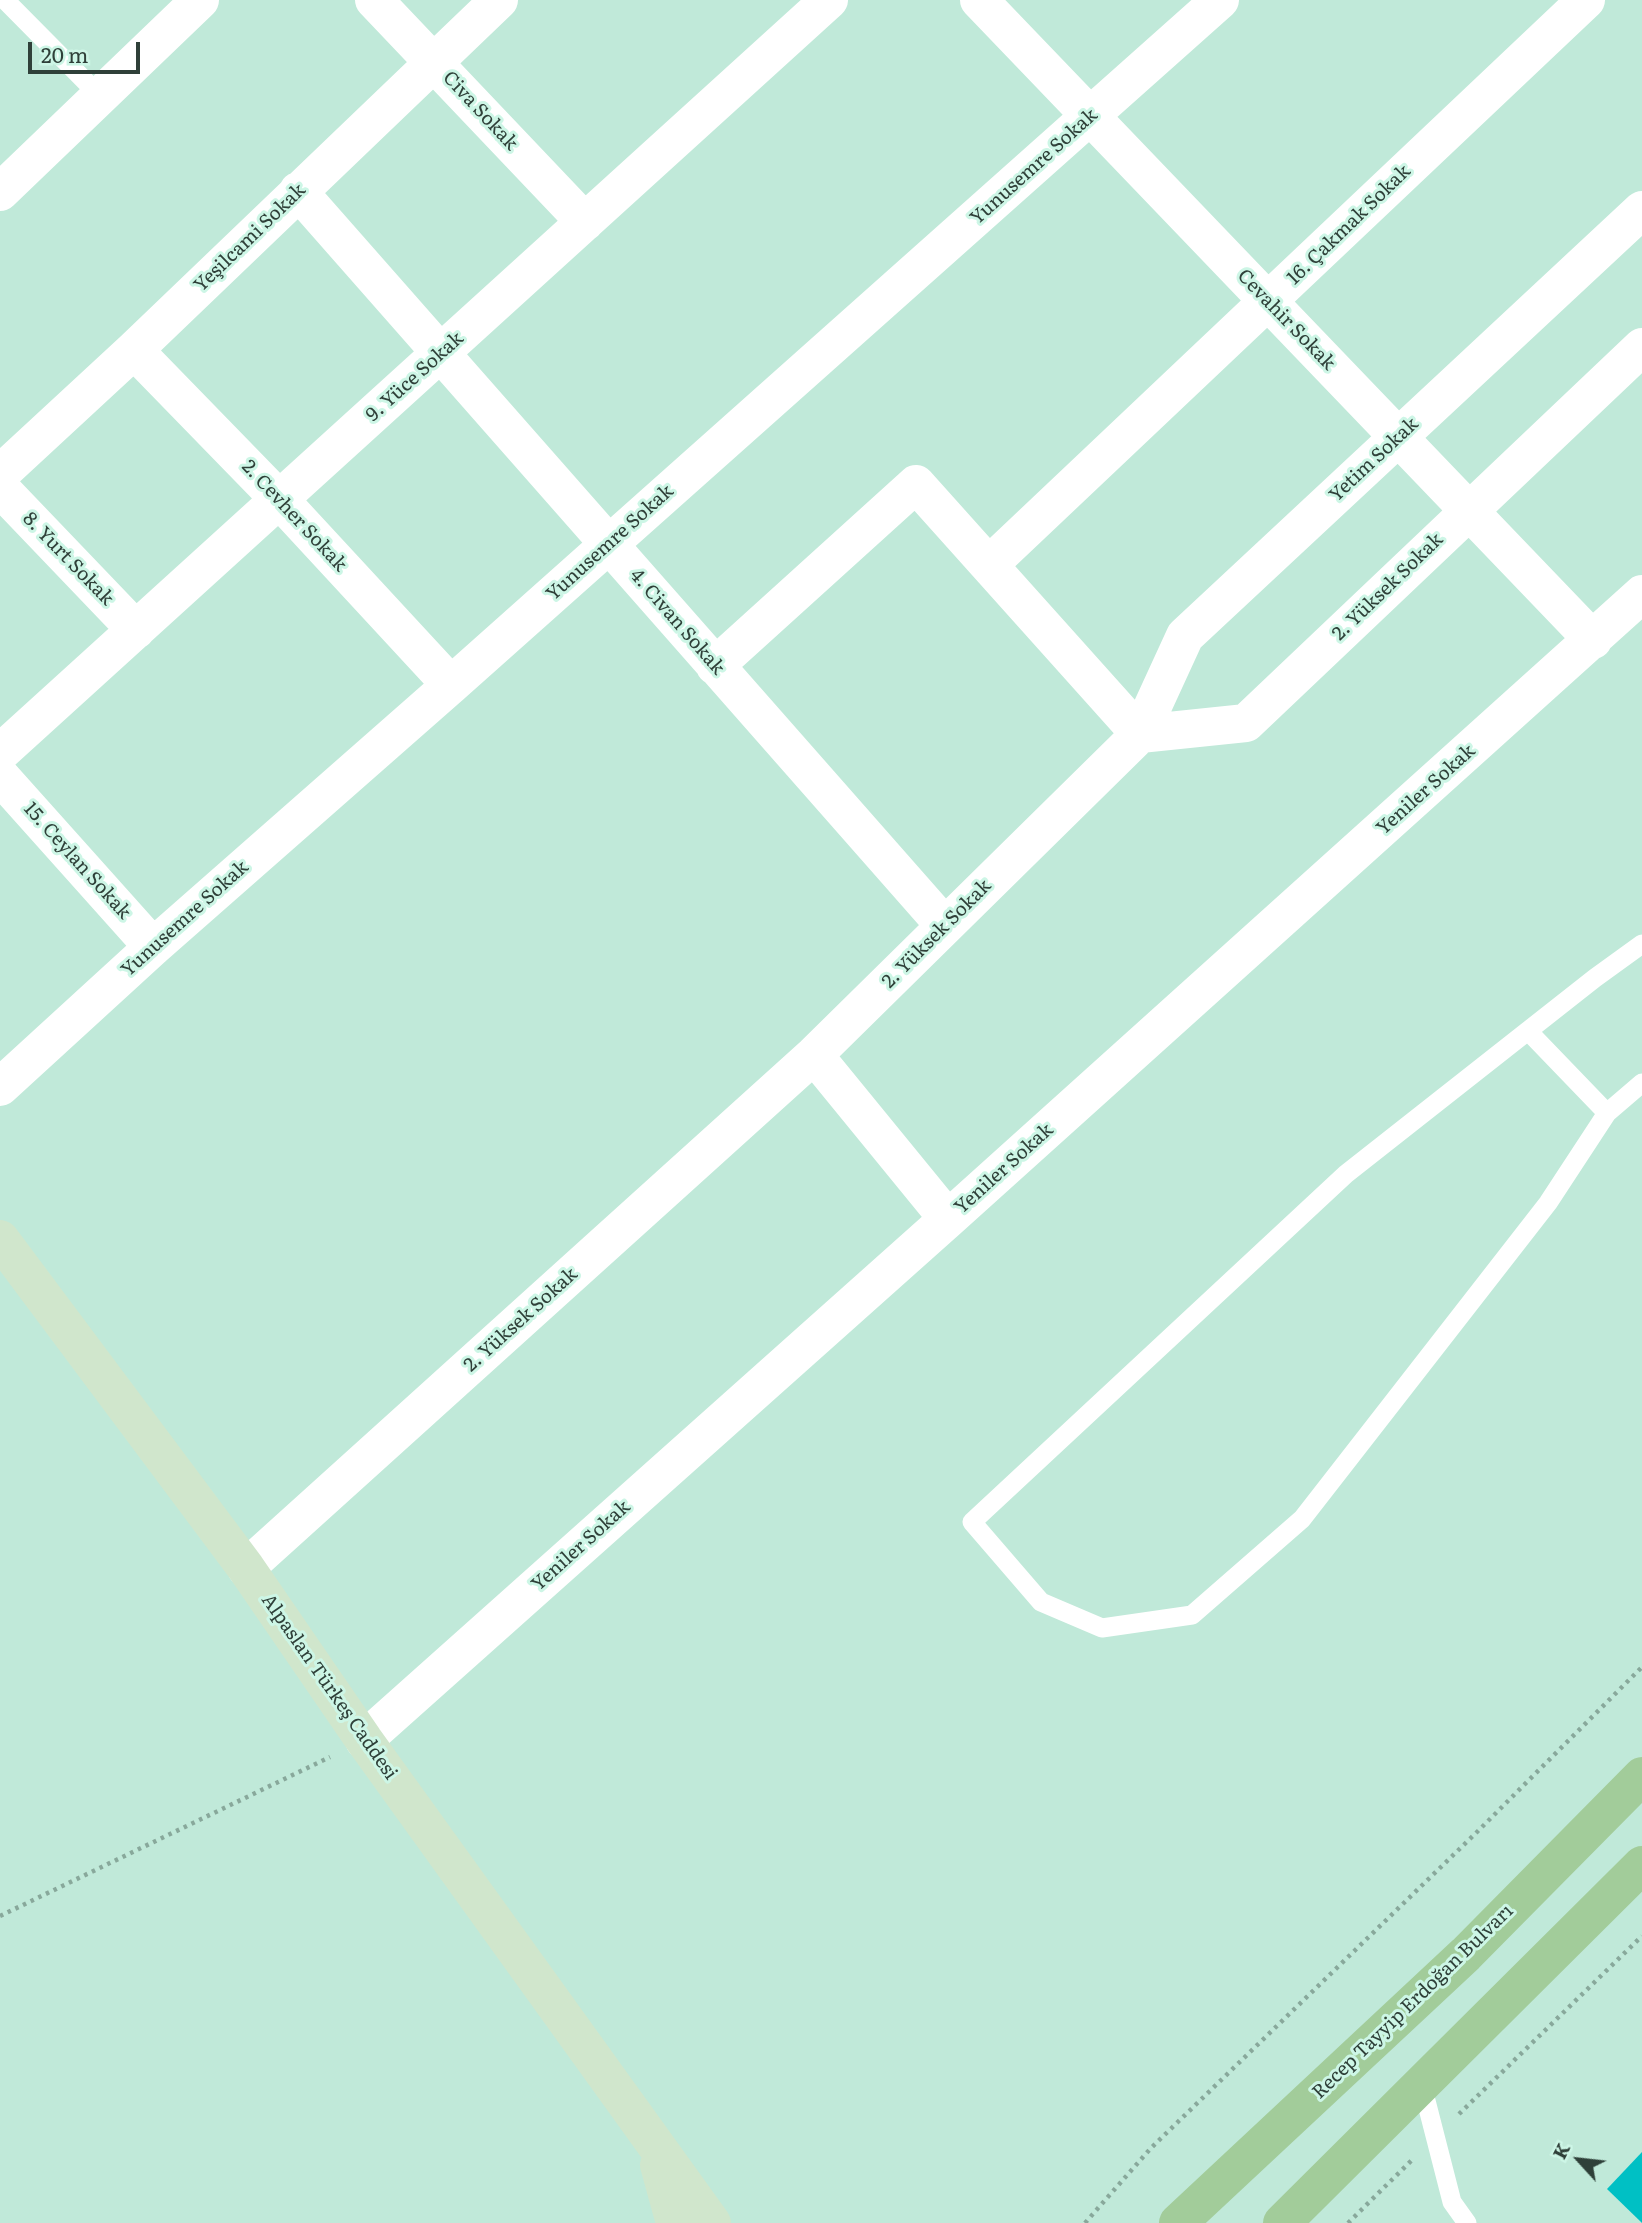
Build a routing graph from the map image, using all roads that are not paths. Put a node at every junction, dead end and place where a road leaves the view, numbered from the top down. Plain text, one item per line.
1 (5, 0) edge
2 (200, 0) edge
3 (374, 0) edge
4 (499, 0) edge
5 (829, 0) edge
6 (979, 0) edge
7 (1220, 0) edge
8 (1586, 0) edge
9 (434, 62) junction
10 (100, 96) junction
11 (1090, 116) junction
12 (298, 191) junction
13 (0, 192) edge
14 (1642, 210) edge
15 (585, 222) junction
16 (1269, 302) junction
17 (1642, 348) edge
18 (134, 350) junction
19 (441, 354) junction
20 (1399, 437) junction
21 (0, 474) edge
22 (0, 488) edge
23 (279, 499) junction
24 (1468, 510) junction
25 (608, 544) junction
26 (990, 564) junction
27 (1642, 594) edge
28 (136, 630) junction
29 (1593, 640) junction
30 (715, 666) junction
31 (451, 685) junction
32 (1140, 734) junction
33 (0, 752) edge
34 (0, 776) edge
35 (945, 926) junction
36 (1642, 944) edge
37 (153, 947) junction
38 (1528, 1031) junction
39 (814, 1055) junction
40 (1642, 1083) edge
41 (0, 1087) edge
42 (1607, 1112) junction
43 (948, 1219) junction
44 (0, 1239) edge
45 (246, 1568) junction
46 (364, 1740) junction
47 (1642, 1776) edge
48 (1642, 1865) edge
49 (1422, 2085) junction
50 (652, 2139) junction
51 (675, 2223) edge
52 (712, 2223) edge
53 (1178, 2223) edge
54 (1282, 2223) edge
55 (1466, 2223) edge

1 - 10 lane
2 - 10 street
3 - 9 street, Civa Sokak
4 - 9 street, Yeşilcami Sokak
5 - 15 street, 9. Yüce Sokak
6 - 11 street, Cevahir Sokak
7 - 11 street, Yunusemre Sokak
8 - 16 street, 16. Çakmak Sokak
9 - 12 street, Yeşilcami Sokak
9 - 15 street, Civa Sokak
10 - 13 street
11 - 16 street, Cevahir Sokak
11 - 25 street, Yunusemre Sokak
12 - 18 street, Yeşilcami Sokak
12 - 19 street, 4. Civan Sokak
14 - 20 street, Yetim Sokak
15 - 19 street, 9. Yüce Sokak
16 - 20 street, Cevahir Sokak
16 - 26 street, 16. Çakmak Sokak
17 - 24 street, 2. Yüksek Sokak
18 - 21 street, Yeşilcami Sokak
18 - 23 street, 2. Cevher Sokak
19 - 23 street, 9. Yüce Sokak
19 - 25 street, 4. Civan Sokak
20 - 24 street, Cevahir Sokak
20 - 32 street, Yetim Sokak
22 - 28 street, 8. Yurt Sokak
23 - 28 street, 9. Yüce Sokak
23 - 31 street, 2. Cevher Sokak
24 - 29 street, Cevahir Sokak
24 - 32 street, 2. Yüksek Sokak
25 - 30 street, 4. Civan Sokak
25 - 31 street, Yunusemre Sokak
26 - 30 street
26 - 32 street
27 - 29 street, Yeniler Sokak
28 - 33 street, 9. Yüce Sokak
29 - 43 street, Yeniler Sokak
30 - 35 street, 4. Civan Sokak
31 - 37 street, Yunusemre Sokak
32 - 35 street, 2. Yüksek Sokak
34 - 37 street, 15. Ceylan Sokak
35 - 39 street, 2. Yüksek Sokak
36 - 38 lane
37 - 41 street, Yunusemre Sokak
38 - 42 lane
38 - 42 lane
39 - 43 street
39 - 45 street, 2. Yüksek Sokak
40 - 42 lane
43 - 46 street, Yeniler Sokak
44 - 45 main road, Alpaslan Türkeş Caddesi
45 - 46 main road, Alpaslan Türkeş Caddesi
46 - 50 main road, Alpaslan Türkeş Caddesi
47 - 53 main road, Recep Tayyip Erdoğan Bulvarı
48 - 49 main road
49 - 54 main road
49 - 55 lane
50 - 51 main road, Alpaslan Türkeş Caddesi
50 - 52 main road, Alpaslan Türkeş Caddesi

